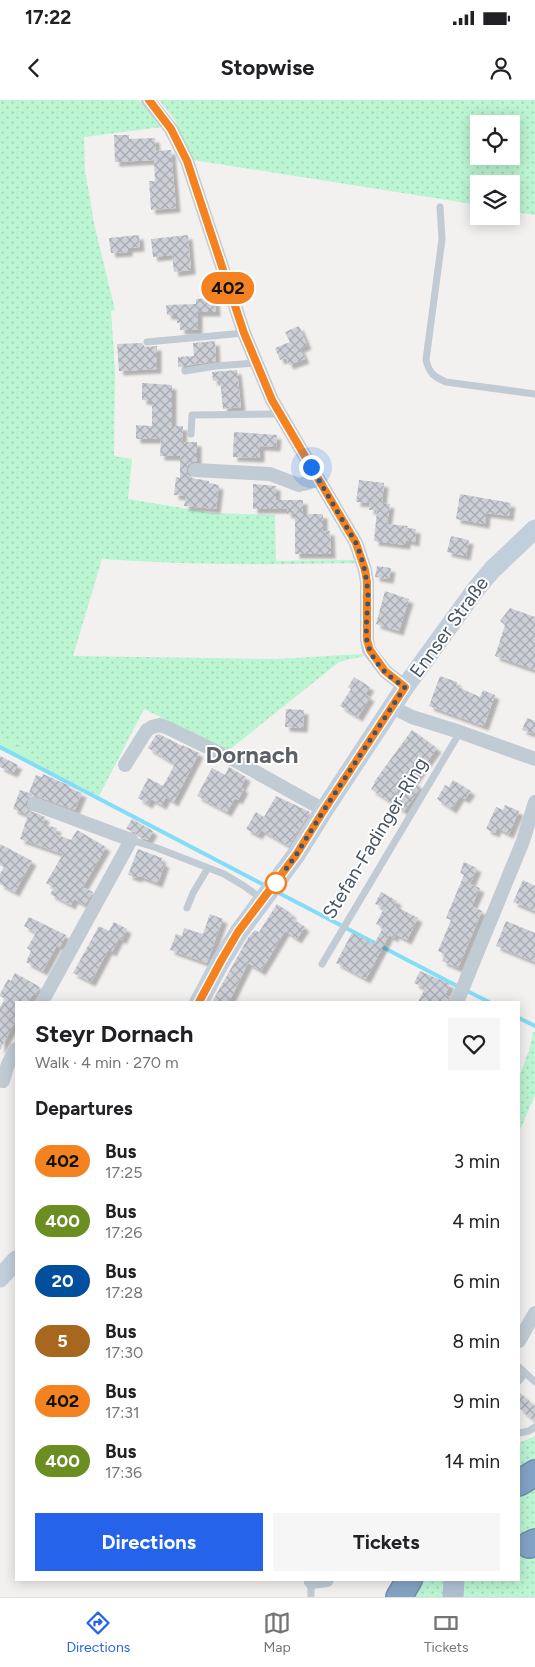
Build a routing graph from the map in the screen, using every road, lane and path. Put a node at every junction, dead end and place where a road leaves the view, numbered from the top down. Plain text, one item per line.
1 (148, 100) edge
2 (440, 207) dead end
3 (244, 333) junction
4 (146, 342) dead end
5 (256, 364) junction
6 (185, 371) dead end
7 (535, 394) edge
8 (280, 414) junction
9 (191, 434) dead end
10 (195, 470) dead end
11 (318, 479) junction
12 (535, 529) edge
13 (405, 687) junction
14 (392, 707) junction
15 (460, 732) junction
16 (535, 759) edge
17 (126, 766) dead end
18 (535, 802) edge
19 (34, 804) dead end
20 (324, 810) junction
21 (131, 840) junction
22 (208, 868) junction
23 (269, 892) junction
24 (187, 908) dead end
25 (322, 964) dead end
26 (461, 992) edge
27 (43, 1001) edge
28 (200, 1001) edge
29 (15, 1051) edge
30 (7, 1082) edge
31 (15, 1261) edge
32 (0, 1278) edge
33 (535, 1313) edge
34 (520, 1339) edge
35 (520, 1368) edge
36 (526, 1373) junction
37 (520, 1380) edge
38 (535, 1382) edge
39 (535, 1427) edge
40 (520, 1433) edge
41 (535, 1473) edge
42 (520, 1482) edge
43 (320, 1581) edge
44 (408, 1581) edge
45 (454, 1581) edge
46 (311, 1582) joint
47 (311, 1597) edge
48 (399, 1597) edge
49 (453, 1597) edge

1 - 3 street
2 - 7 lane
3 - 4 lane
3 - 5 street
5 - 6 lane
5 - 8 street
8 - 9 lane
8 - 11 street
10 - 11 street
11 - 13 street
12 - 13 street, Ennser Straße
13 - 14 street, Ennser Straße
14 - 15 street
14 - 20 street, Ennser Straße
15 - 16 street
15 - 25 lane, Stefan-Fadinger-Ring
17 - 20 street
18 - 26 street
19 - 21 street
20 - 23 street, Ennser Straße
21 - 22 lane
21 - 27 street
22 - 23 lane
22 - 24 lane
23 - 28 street, Ennser Straße
29 - 30 street
31 - 32 street
33 - 34 street
35 - 36 lane
36 - 37 lane
36 - 38 lane
39 - 40 lane
41 - 42 highway
43 - 46 street
44 - 48 highway
45 - 49 main road
46 - 47 lane

